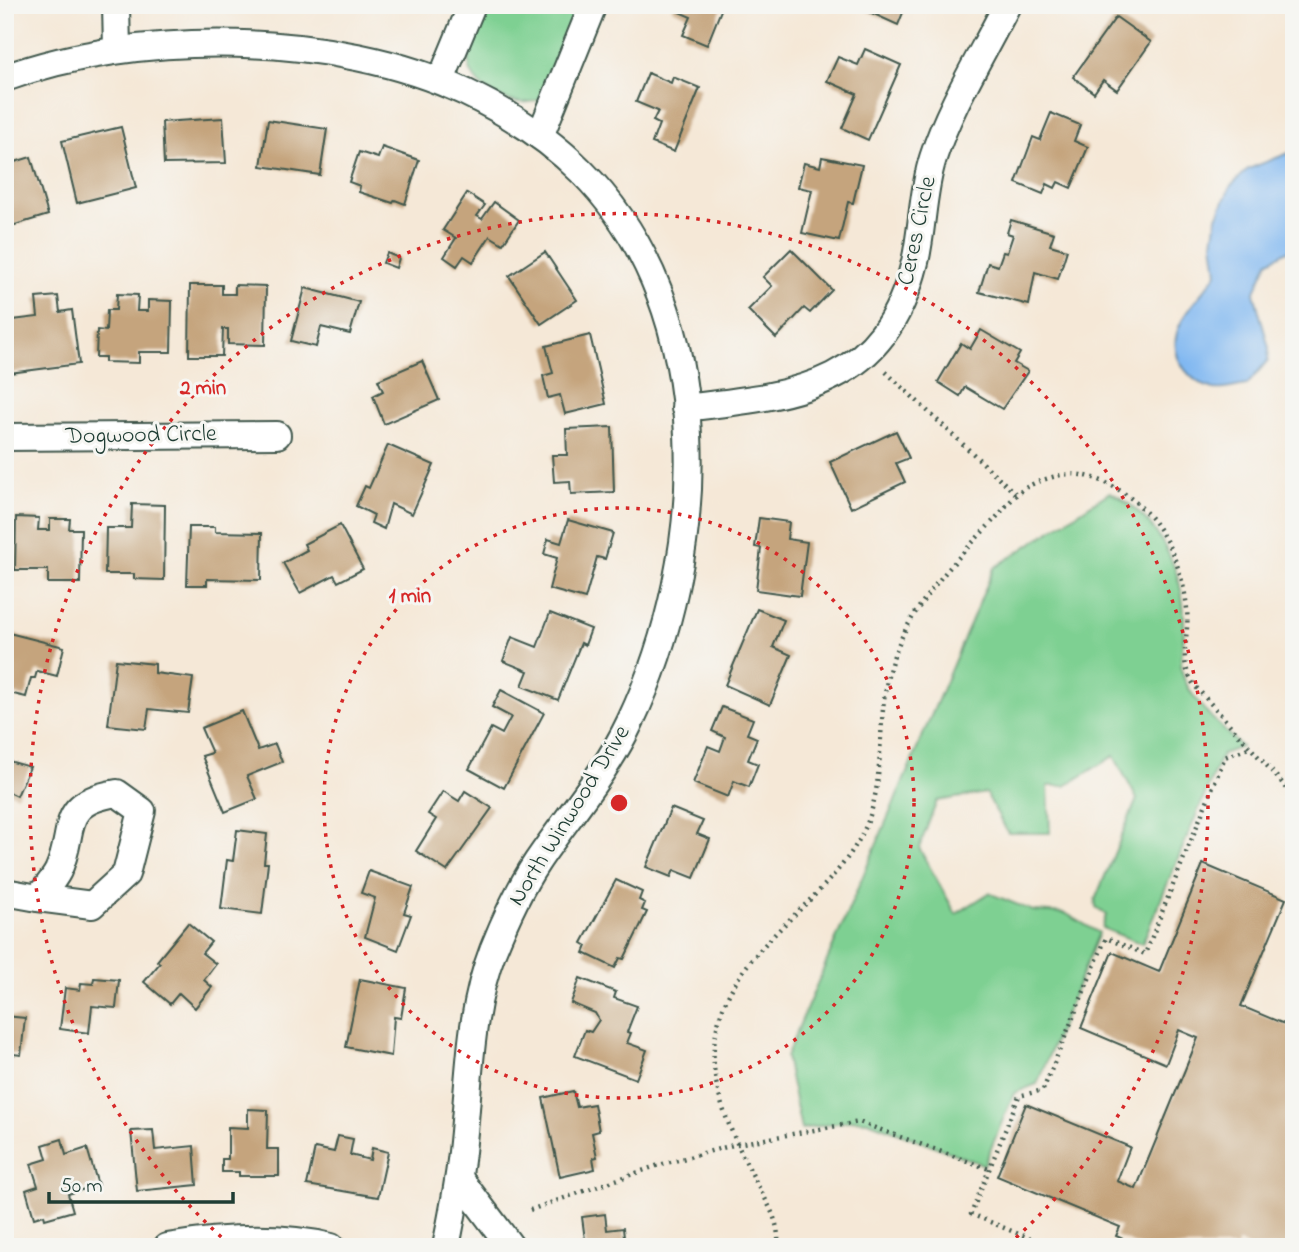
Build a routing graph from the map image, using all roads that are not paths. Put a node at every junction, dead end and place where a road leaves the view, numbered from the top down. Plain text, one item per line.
1 (116, 5) edge
2 (472, 5) edge
3 (593, 5) edge
4 (1007, 5) edge
5 (117, 49) junction
6 (5, 78) edge
7 (441, 80) junction
8 (540, 136) junction
9 (685, 408) junction
10 (277, 435) dead end
11 (5, 437) edge
12 (5, 892) edge
13 (38, 898) junction
14 (459, 1178) junction
15 (167, 1247) edge
16 (331, 1247) edge
17 (446, 1247) edge
18 (511, 1247) edge

1 - 5 street
2 - 7 street
3 - 8 street
4 - 9 street, Ceres Circle
5 - 6 street, North Winwood Drive
5 - 7 street, North Winwood Drive
7 - 8 street, North Winwood Drive
8 - 9 street, North Winwood Drive
9 - 14 street, North Winwood Drive
10 - 11 street, Dogwood Circle
12 - 13 street
13 - 13 street
14 - 17 street, North Winwood Drive
14 - 18 street
15 - 16 street

